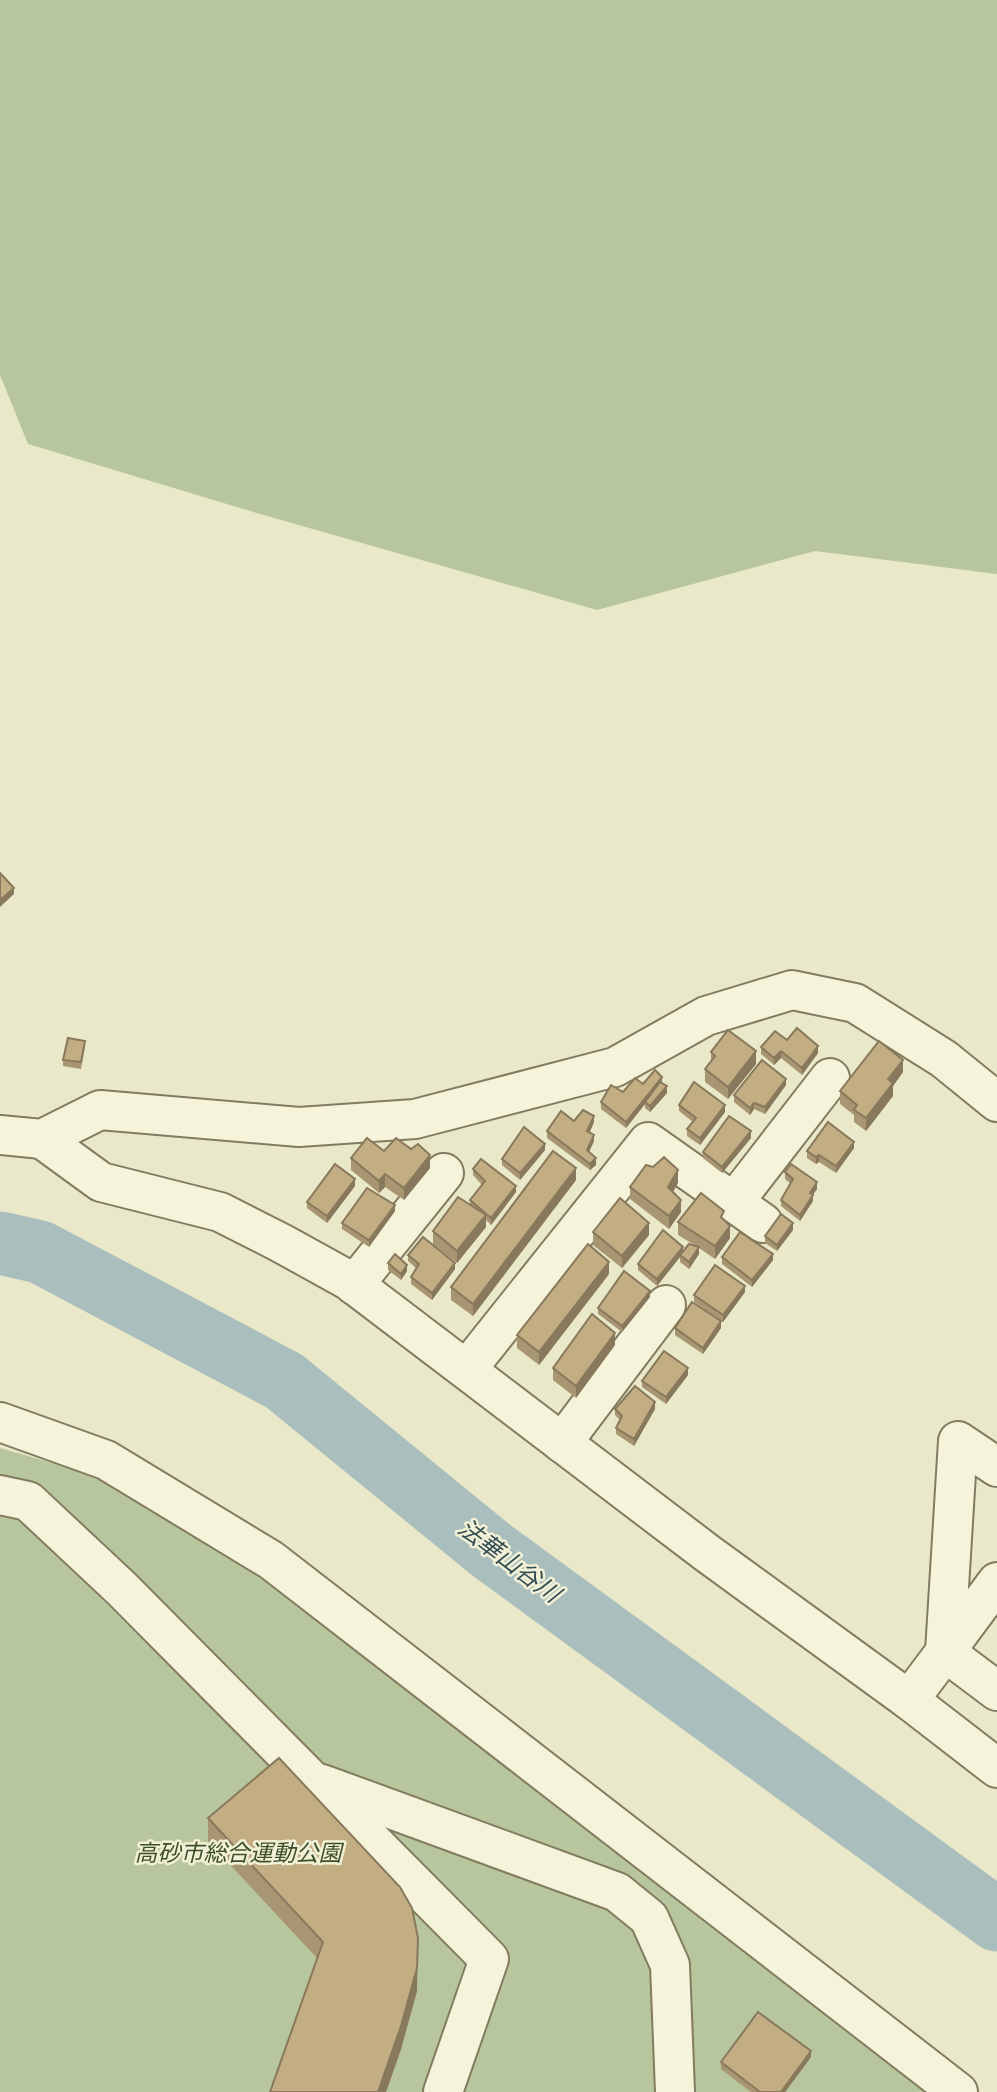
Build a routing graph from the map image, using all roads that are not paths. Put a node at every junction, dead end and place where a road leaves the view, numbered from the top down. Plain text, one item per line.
1 (830, 1078) dead end
2 (997, 1102) edge
3 (0, 1135) edge
4 (42, 1139) junction
5 (444, 1173) dead end
6 (354, 1285) junction
7 (666, 1306) dead end
8 (467, 1369) junction
9 (0, 1422) edge
10 (562, 1443) junction
11 (997, 1467) edge
12 (0, 1495) edge
13 (997, 1583) edge
14 (945, 1652) junction
15 (997, 1691) edge
16 (909, 1700) junction
17 (997, 1768) edge
18 (313, 1781) junction
19 (443, 2092) edge
20 (675, 2092) edge
21 (958, 2092) edge

1 - 8 street
2 - 4 street
3 - 4 street
4 - 6 street
5 - 6 street
6 - 8 street
7 - 10 street
8 - 10 street
9 - 21 street
10 - 16 street
11 - 14 street
12 - 18 street
13 - 14 street
14 - 15 street
14 - 16 street
16 - 17 street
18 - 19 street
18 - 20 street

